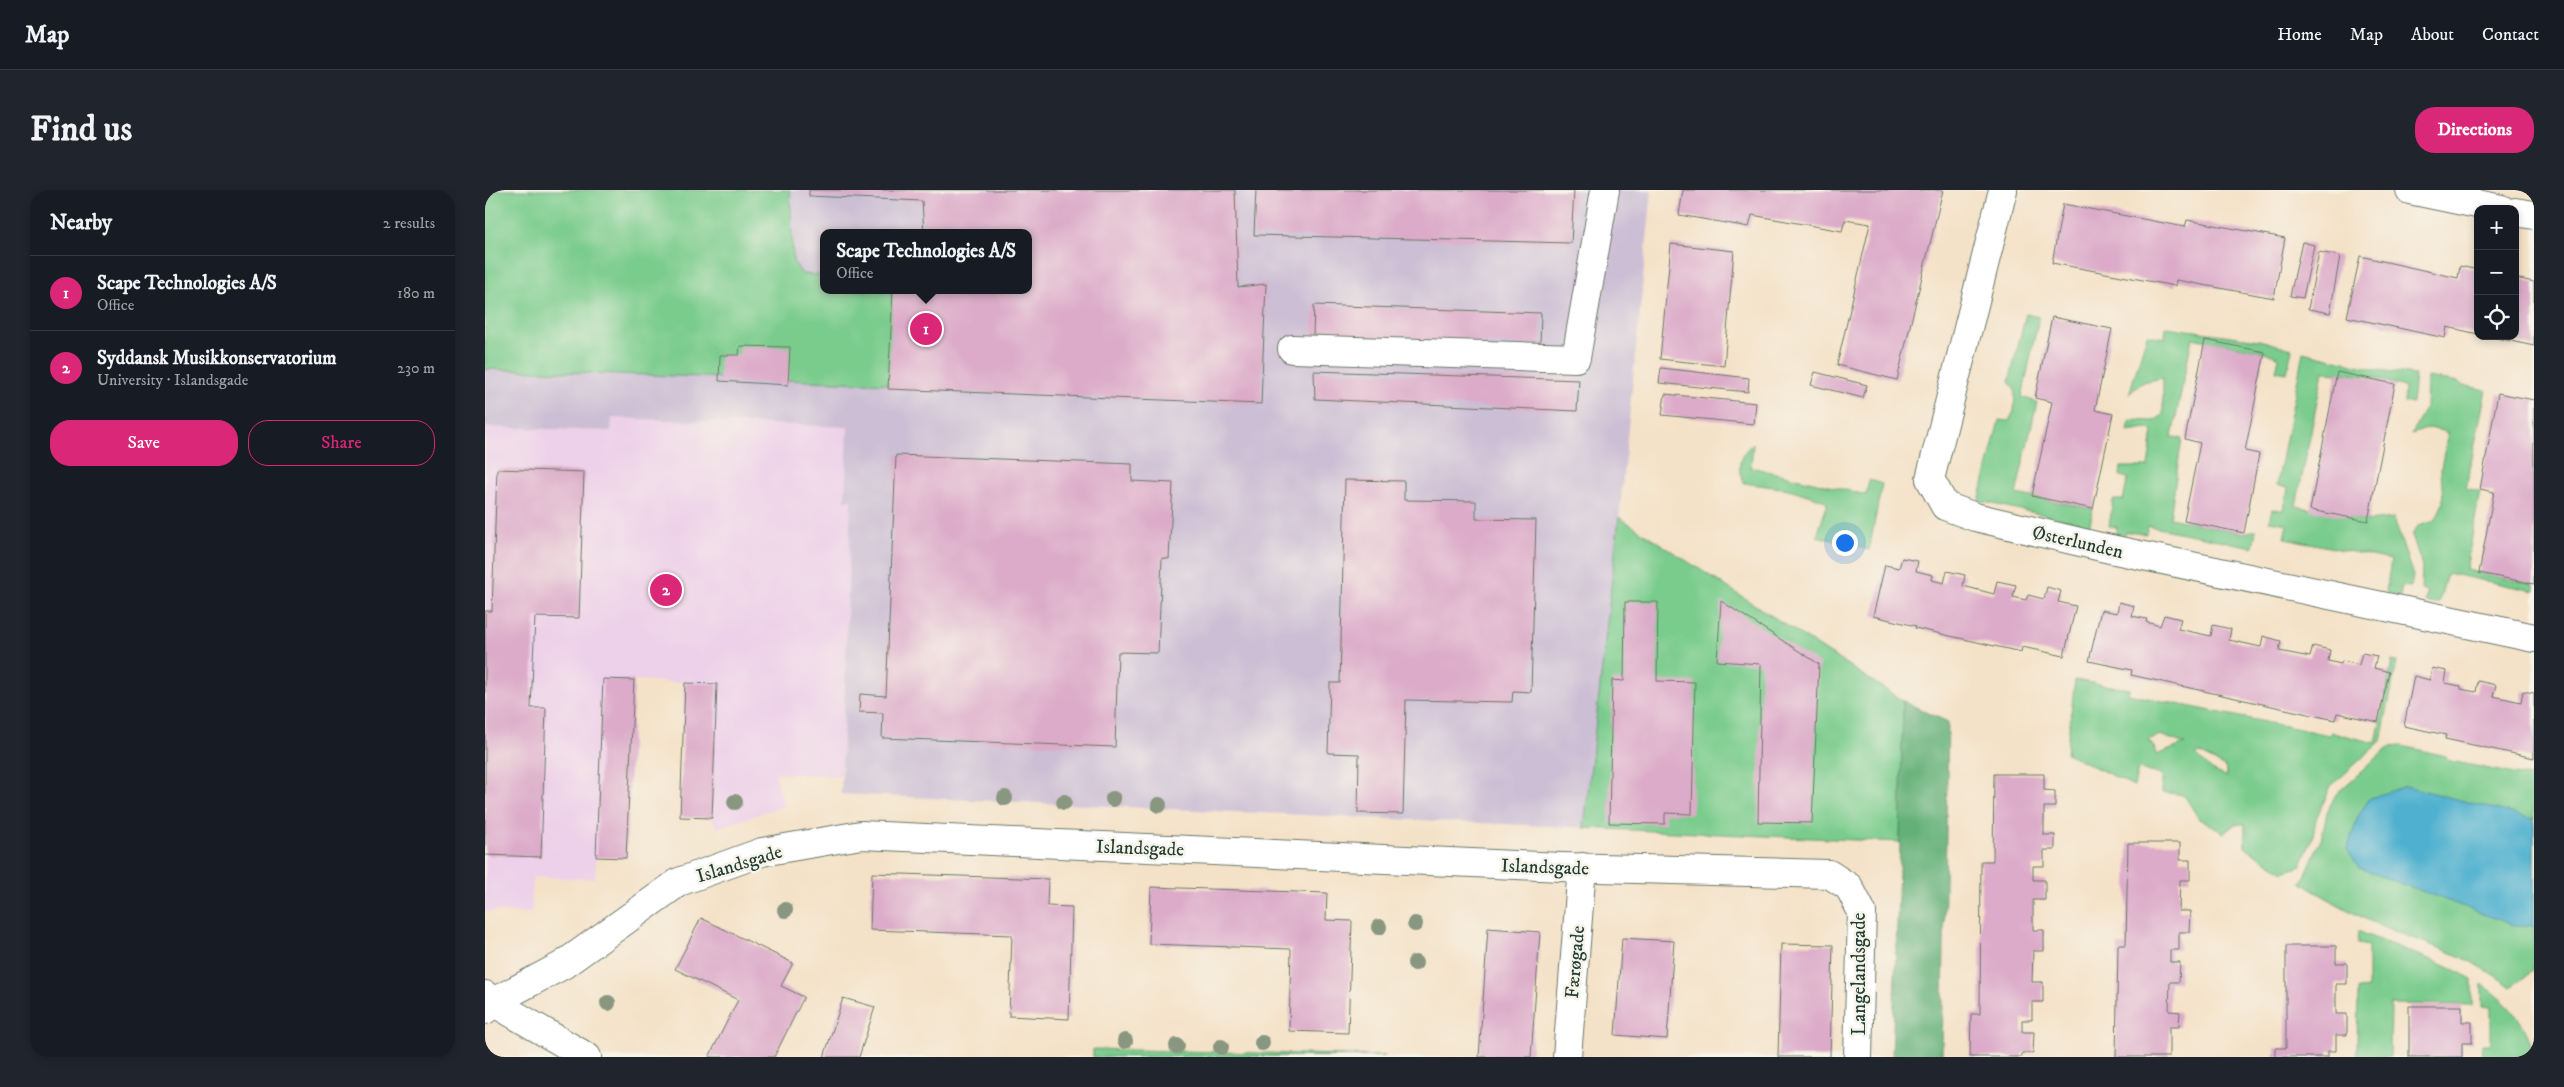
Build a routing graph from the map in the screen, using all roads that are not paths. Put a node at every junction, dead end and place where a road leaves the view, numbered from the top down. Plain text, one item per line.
1 (1605, 190) edge
2 (2003, 190) edge
3 (2410, 190) edge
4 (2482, 205) edge
5 (2519, 213) edge
6 (2534, 215) edge
7 (1292, 348) dead end
8 (2534, 638) edge
9 (1582, 867) junction
10 (1829, 874) joint
11 (488, 1002) edge
12 (587, 1057) edge
13 (1567, 1057) edge
14 (1858, 1057) edge

1 - 7 street
2 - 8 street, Østerlunden
3 - 4 street
5 - 6 street
9 - 10 street, Islandsgade
9 - 11 street, Islandsgade
9 - 13 street, Færøgade
10 - 14 street, Langelandsgade
11 - 12 street

